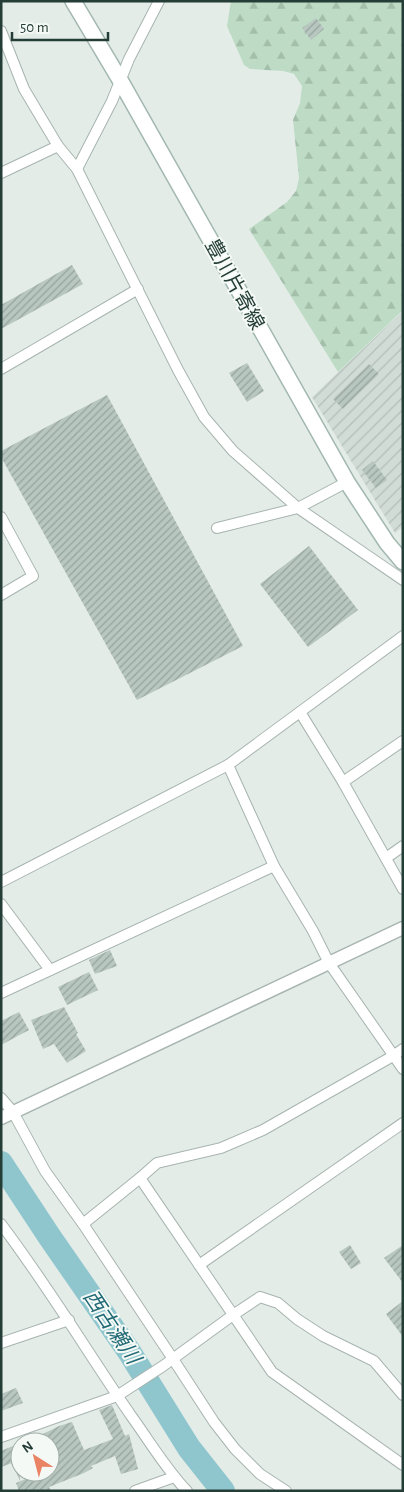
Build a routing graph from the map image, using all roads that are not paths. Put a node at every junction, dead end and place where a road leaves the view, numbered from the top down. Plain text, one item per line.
1 (73, 1) edge
2 (159, 1) edge
3 (1, 31) edge
4 (120, 80) junction
5 (58, 146) junction
6 (77, 169) junction
7 (1, 173) edge
8 (138, 289) junction
9 (1, 369) edge
10 (347, 482) junction
11 (298, 508) junction
12 (1, 517) edge
13 (217, 528) dead end
14 (403, 562) edge
15 (403, 580) edge
16 (1, 596) edge
17 (403, 636) edge
18 (300, 712) junction
19 (403, 742) edge
20 (228, 766) junction
21 (344, 782) junction
22 (403, 846) edge
23 (386, 858) junction
24 (274, 866) junction
25 (1, 882) edge
26 (403, 889) edge
27 (1, 904) edge
28 (403, 928) edge
29 (330, 963) junction
30 (50, 970) junction
31 (1, 993) edge
32 (403, 1049) edge
33 (393, 1056) junction
34 (403, 1069) edge
35 (1, 1098) edge
36 (13, 1112) junction
37 (1, 1118) edge
38 (403, 1123) edge
39 (140, 1178) junction
40 (83, 1224) junction
41 (3, 1229) edge
42 (199, 1265) junction
43 (233, 1315) junction
44 (68, 1320) junction
45 (1, 1343) edge
46 (173, 1358) junction
47 (403, 1395) edge
48 (117, 1396) junction
49 (1, 1437) edge
50 (403, 1465) edge
51 (174, 1477) junction
52 (135, 1491) edge
53 (187, 1491) edge
54 (286, 1491) edge

1 - 4 main road, 豊川片寄線
2 - 4 street
3 - 5 street
4 - 6 street
4 - 10 main road, 豊川片寄線
5 - 6 street
5 - 7 street
6 - 8 street
8 - 9 street
8 - 11 street
10 - 11 street
10 - 14 main road, 豊川片寄線
11 - 13 street
11 - 15 street
12 - 16 street
17 - 18 street
18 - 20 street
18 - 21 street
19 - 21 street
20 - 24 street
20 - 25 street
21 - 23 street
22 - 23 street
23 - 26 street
24 - 29 street
24 - 30 street
27 - 30 street
28 - 29 street
29 - 33 street
29 - 36 street
30 - 31 street
32 - 33 street
33 - 34 street
33 - 39 street
35 - 36 street
36 - 37 street
36 - 40 street
38 - 42 street
39 - 40 street
39 - 42 street
40 - 46 street
41 - 44 street
42 - 43 street
43 - 46 street
43 - 47 street
43 - 50 street
44 - 45 street
44 - 48 street
46 - 48 street
46 - 54 street
48 - 49 street
48 - 51 street
51 - 52 street
51 - 53 street

